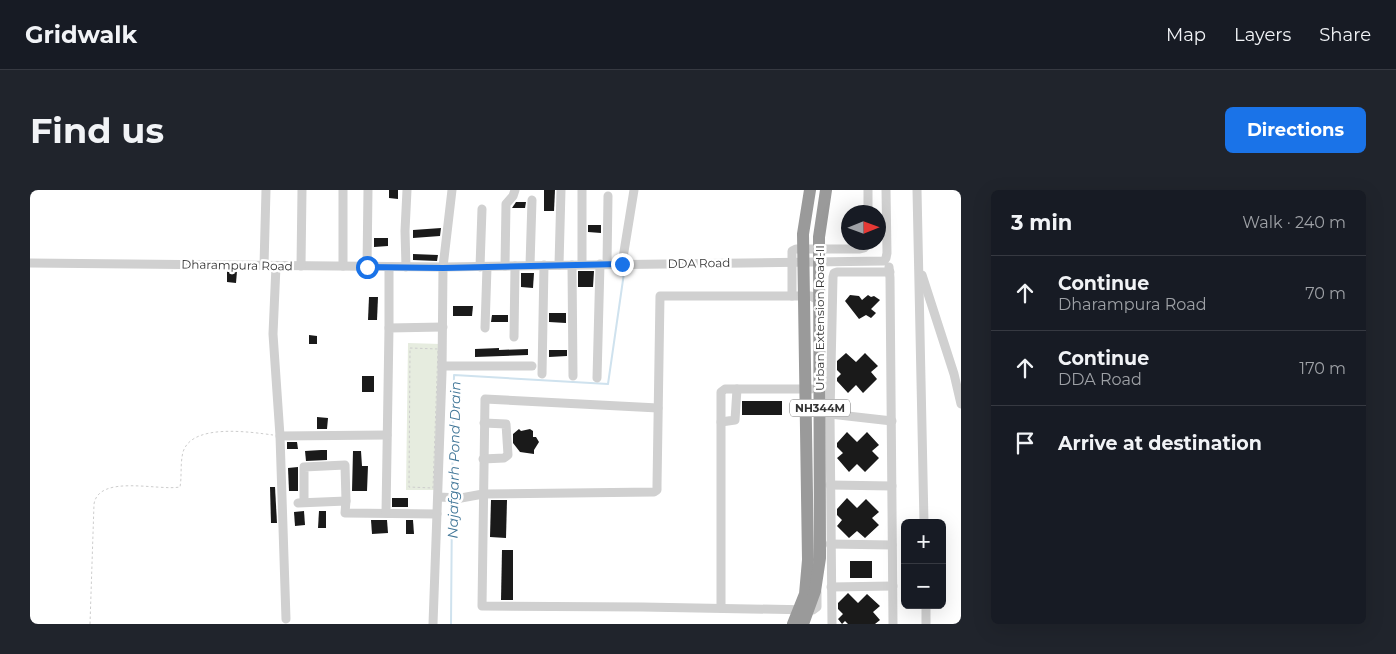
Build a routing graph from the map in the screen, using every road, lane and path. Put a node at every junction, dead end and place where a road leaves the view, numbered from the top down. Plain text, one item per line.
1 (266, 190) edge
2 (302, 190) edge
3 (343, 190) edge
4 (368, 190) edge
5 (408, 190) edge
6 (452, 190) edge
7 (515, 190) edge
8 (561, 190) edge
9 (582, 190) edge
10 (634, 190) edge
11 (810, 190) edge
12 (826, 190) edge
13 (868, 190) edge
14 (886, 190) edge
15 (917, 190) edge
16 (608, 196) dead end
17 (532, 200) dead end
18 (868, 205) edge
19 (482, 209) dead end
20 (841, 249) edge
21 (886, 258) junction
22 (791, 262) junction
23 (30, 263) edge
24 (603, 264) junction
25 (626, 264) junction
26 (530, 265) junction
27 (544, 265) junction
28 (559, 265) junction
29 (577, 265) junction
30 (919, 265) junction
31 (264, 266) junction
32 (276, 266) junction
33 (301, 266) junction
34 (343, 266) junction
35 (505, 266) junction
36 (515, 266) junction
37 (367, 267) junction
38 (389, 267) junction
39 (406, 267) junction
40 (484, 267) junction
41 (443, 268) junction
42 (890, 272) junction
43 (792, 296) junction
44 (443, 327) junction
45 (389, 328) junction
46 (485, 328) dead end
47 (514, 337) dead end
48 (438, 349) joint
49 (442, 366) junction
50 (532, 366) dead end
51 (542, 374) dead end
52 (572, 376) dead end
53 (597, 378) dead end
54 (737, 389) junction
55 (816, 389) junction
56 (961, 404) edge
57 (658, 408) junction
58 (830, 414) junction
59 (892, 421) junction
60 (721, 422) junction
61 (484, 423) junction
62 (387, 435) junction
63 (280, 436) junction
64 (483, 459) junction
65 (830, 485) junction
66 (892, 486) junction
67 (482, 494) junction
68 (438, 497) junction
69 (346, 501) junction
70 (386, 513) junction
71 (437, 514) junction
72 (924, 519) edge
73 (830, 544) junction
74 (892, 545) junction
75 (892, 586) junction
76 (831, 587) junction
77 (721, 608) junction
78 (926, 609) edge
79 (286, 620) dead end
80 (90, 624) edge
81 (433, 624) edge
82 (793, 624) edge
83 (803, 624) edge
84 (832, 624) edge
85 (893, 624) edge
86 (926, 624) edge

1 - 31 street
2 - 33 street
3 - 34 street
4 - 37 street
5 - 39 street
6 - 41 street
7 - 35 street
8 - 28 street
9 - 29 street
10 - 25 street
11 - 82 highway, Urban Extension Road-II / NH344M
12 - 83 highway, Urban Extension Road-II / NH344M
13 - 18 street
14 - 21 street
15 - 30 street
16 - 24 street
17 - 26 street
19 - 40 street
20 - 22 street
21 - 22 street, DDA Road
21 - 42 street
22 - 25 street, DDA Road
22 - 43 street
23 - 31 street, Dharampura Road
24 - 25 street, DDA Road
24 - 29 street, DDA Road
24 - 53 street
26 - 27 street, DDA Road
26 - 36 street, DDA Road
27 - 28 street, DDA Road
27 - 51 street
28 - 29 street, DDA Road
29 - 52 street
30 - 56 street
30 - 72 street
31 - 32 street, Dharampura Road
32 - 33 street, Dharampura Road
32 - 63 street
33 - 34 street, Dharampura Road
34 - 37 street, Dharampura Road
35 - 36 street, DDA Road
35 - 40 street, DDA Road
36 - 47 street
37 - 38 street, Dharampura Road
38 - 39 street, Dharampura Road
38 - 45 street
39 - 41 street, Dharampura Road
40 - 41 street, DDA Road
40 - 46 street
41 - 44 street
42 - 58 street
42 - 59 street
43 - 55 street
43 - 57 street
44 - 45 street
44 - 49 street
45 - 62 street
48 - 48 path
49 - 50 street
49 - 68 street
54 - 55 street
54 - 60 street
54 - 60 street
55 - 77 street
57 - 61 street
57 - 67 street
58 - 59 street
58 - 65 street
59 - 66 street
60 - 77 street
61 - 64 street
61 - 64 street
62 - 63 street
62 - 70 street
63 - 79 street
63 - 80 path
64 - 67 street
65 - 66 street
65 - 73 street
66 - 74 street
67 - 68 street
67 - 77 street
68 - 71 street
69 - 69 street
69 - 70 street
70 - 71 street
71 - 81 street
73 - 74 street
73 - 76 street
74 - 75 street
75 - 76 street
75 - 85 street
76 - 84 street
78 - 86 street

